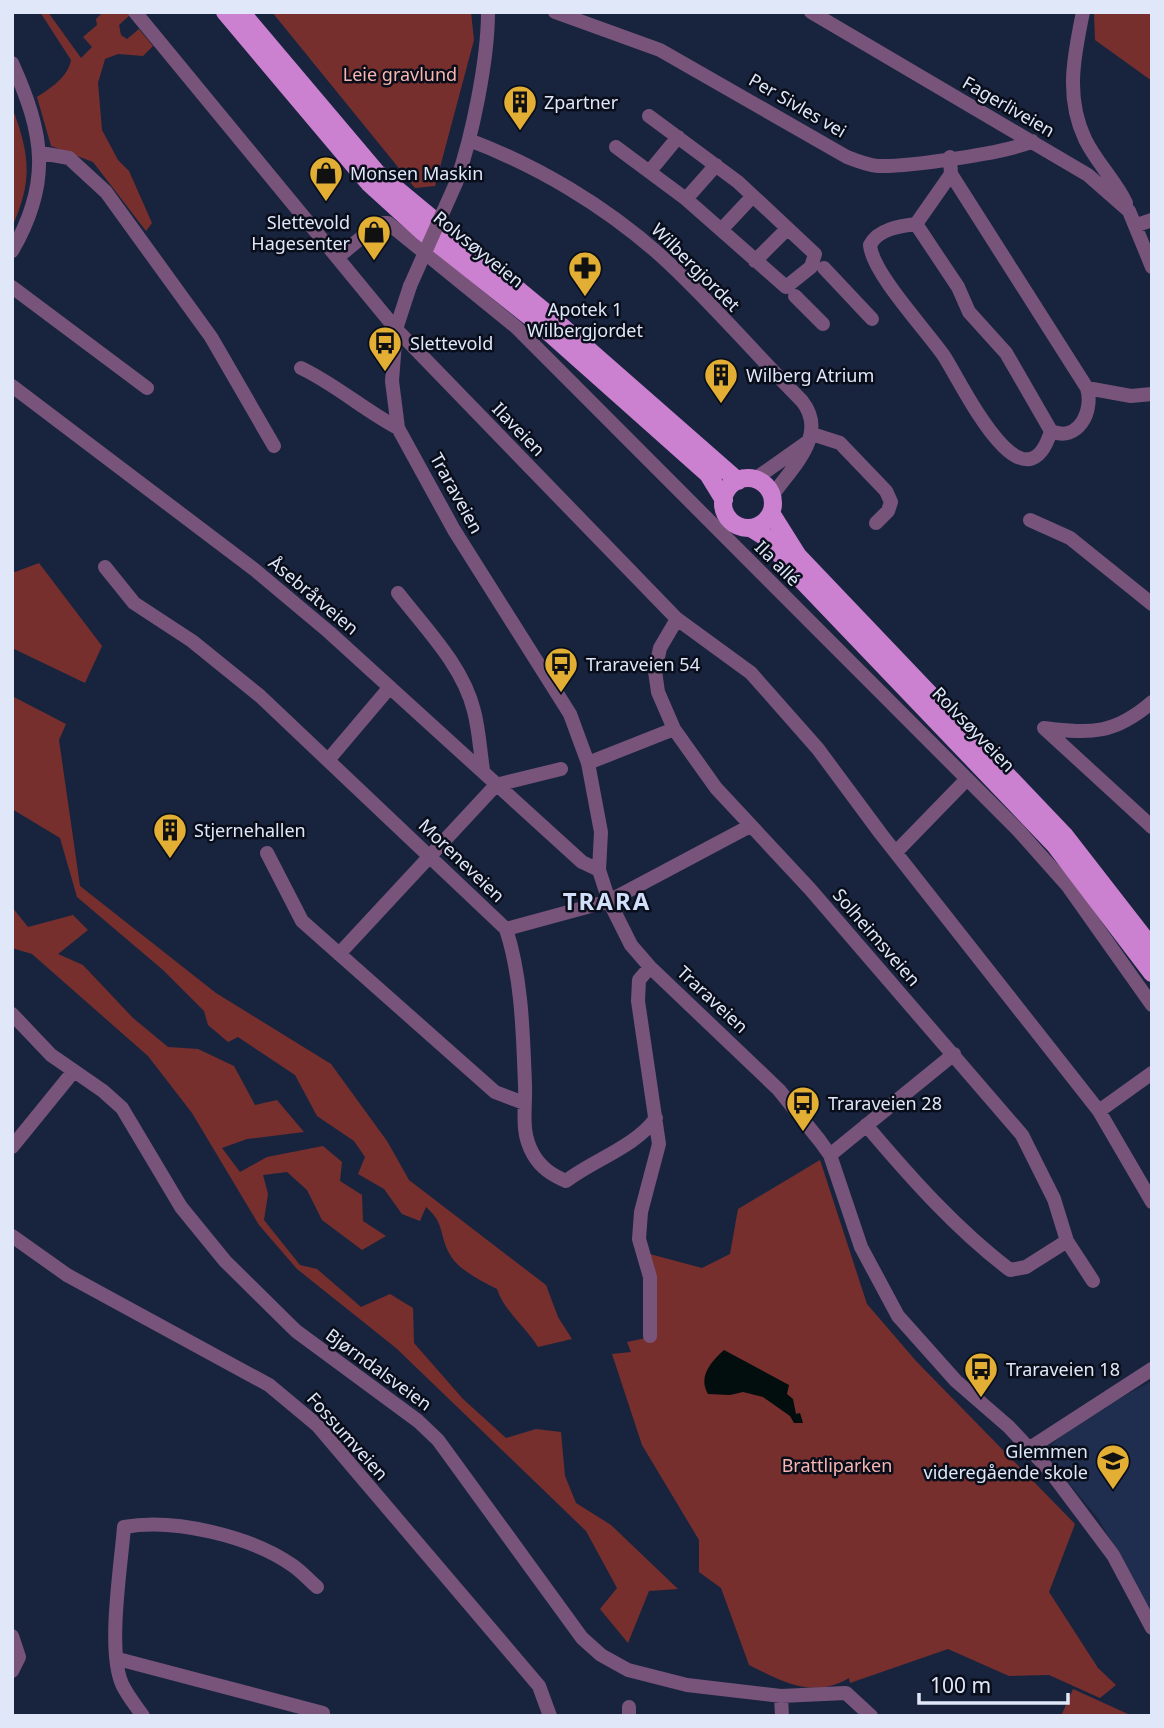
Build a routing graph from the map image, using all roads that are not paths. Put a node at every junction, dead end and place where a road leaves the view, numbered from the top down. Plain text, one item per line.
1 (135, 12) edge
2 (225, 12) edge
3 (241, 12) edge
4 (488, 12) edge
5 (555, 12) edge
6 (811, 12) edge
7 (1083, 12) edge
8 (12, 63) edge
9 (649, 116) dead end
10 (678, 137) junction
11 (469, 140) junction
12 (1032, 141) junction
13 (616, 147) dead end
14 (41, 153) junction
15 (950, 157) junction
16 (716, 165) junction
17 (650, 170) junction
18 (951, 174) junction
19 (751, 198) junction
20 (686, 199) junction
21 (1129, 211) junction
22 (1152, 220) edge
23 (916, 223) junction
24 (1137, 225) junction
25 (722, 230) junction
26 (786, 230) junction
27 (12, 251) edge
28 (338, 257) junction
29 (755, 261) junction
30 (1152, 267) edge
31 (824, 268) dead end
32 (12, 287) edge
33 (795, 296) dead end
34 (872, 319) dead end
35 (823, 324) dead end
36 (396, 329) junction
37 (301, 368) dead end
38 (12, 386) edge
39 (147, 388) dead end
40 (1087, 388) junction
41 (1152, 394) edge
42 (398, 428) junction
43 (1051, 431) junction
44 (810, 438) junction
45 (274, 446) dead end
46 (746, 480) junction
47 (724, 500) junction
48 (772, 505) junction
49 (1030, 520) dead end
50 (876, 523) dead end
51 (751, 528) junction
52 (105, 567) dead end
53 (398, 593) dead end
54 (1152, 604) edge
55 (677, 619) junction
56 (390, 687) junction
57 (1152, 702) edge
58 (674, 729) junction
59 (329, 759) junction
60 (588, 763) junction
61 (561, 769) dead end
62 (483, 770) junction
63 (967, 779) junction
64 (496, 785) junction
65 (750, 826) junction
66 (1152, 827) edge
67 (600, 852) junction
68 (896, 852) junction
69 (267, 853) dead end
70 (573, 854) junction
71 (430, 856) junction
72 (599, 870) junction
73 (609, 901) junction
74 (506, 929) junction
75 (1152, 948) edge
76 (339, 954) junction
77 (650, 967) junction
78 (1152, 973) edge
79 (1152, 1005) edge
80 (12, 1014) edge
81 (954, 1054) junction
82 (73, 1072) junction
83 (1146, 1077) edge
84 (524, 1103) junction
85 (1099, 1111) junction
86 (656, 1118) junction
87 (866, 1125) junction
88 (12, 1147) edge
89 (830, 1155) junction
90 (1152, 1202) edge
91 (12, 1236) edge
92 (1067, 1241) junction
93 (1093, 1281) dead end
94 (650, 1336) dead end
95 (1152, 1368) edge
96 (1030, 1448) junction
97 (317, 1587) dead end
98 (1152, 1628) edge
99 (12, 1636) edge
100 (118, 1659) junction
101 (12, 1671) edge
102 (781, 1696) junction
103 (323, 1713) dead end
104 (143, 1716) edge
105 (550, 1716) edge
106 (782, 1716) edge
107 (871, 1716) edge

1 - 28 street, Ilaveien
2 - 47 main road, Rolvsøyveien
3 - 46 main road, Rolvsøyveien
4 - 11 street, Traraveien
5 - 15 street, Per Sivles vei
6 - 12 street, Fagerliveien
7 - 21 street
8 - 14 street
9 - 10 street
10 - 16 street
10 - 17 street
11 - 36 street, Traraveien, bridge
11 - 44 street, Wilbergjordet
12 - 15 street, Per Sivles vei
12 - 21 street, Fagerliveien
13 - 17 street
14 - 27 street
14 - 45 street
15 - 18 street
16 - 19 street
16 - 20 street
17 - 20 street
18 - 23 street
18 - 40 street
19 - 25 street
19 - 26 street
20 - 25 street
21 - 24 street, Fagerliveien
22 - 24 street
23 - 43 street
23 - 43 street
24 - 30 street, Fagerliveien
25 - 29 street
26 - 29 street
26 - 29 street
28 - 36 street, Ilaveien
28 - 63 street, Ila allé
31 - 34 street
32 - 39 street
33 - 35 street
36 - 42 street, Traraveien
36 - 55 street, Ilaveien
37 - 42 street
38 - 56 street, Åsebråtveien
40 - 41 street
40 - 43 street
42 - 60 street, Traraveien
44 - 46 street
44 - 48 street
44 - 50 street
46 - 47 main road
46 - 48 main road
47 - 51 main road
48 - 51 main road
48 - 75 main road, Rolvsøyveien
49 - 54 street
51 - 78 main road, Rolvsøyveien
52 - 59 street, Moreneveien
53 - 62 street
55 - 58 street, Solheimsveien
55 - 68 street, Ilaveien
56 - 59 street
56 - 62 street, Åsebråtveien
57 - 66 street
58 - 60 street
58 - 65 street, Solheimsveien
59 - 71 street, Moreneveien
60 - 67 street, Traraveien
61 - 64 street
62 - 64 street, Åsebråtveien
63 - 68 street
63 - 79 street, Ila allé
64 - 70 street, Åsebråtveien
64 - 71 street
65 - 73 street
65 - 81 street, Solheimsveien
67 - 70 street
67 - 72 street, Traraveien
68 - 85 street, Ilaveien
69 - 76 street
70 - 72 street, Åsebråtveien
71 - 74 street, Moreneveien
71 - 76 street
72 - 73 street, Traraveien
73 - 74 street
73 - 77 street, Traraveien
74 - 84 street, Moreneveien
76 - 84 street
77 - 86 street
77 - 89 street, Traraveien
80 - 82 street, Bjørndalsveien
81 - 87 street
81 - 92 street, Solheimsveien
82 - 88 street
82 - 102 street, Bjørndalsveien
83 - 85 street
84 - 86 street, Moreneveien
85 - 90 street, Ilaveien
86 - 94 street
87 - 89 street
87 - 92 street
89 - 96 street, Traraveien
91 - 105 street, Fossumveien
92 - 93 street, Solheimsveien
95 - 96 street
96 - 98 street, Traraveien
97 - 100 street
99 - 101 street
100 - 103 street
100 - 104 street
102 - 106 street
102 - 107 street, Bjørndalsveien

